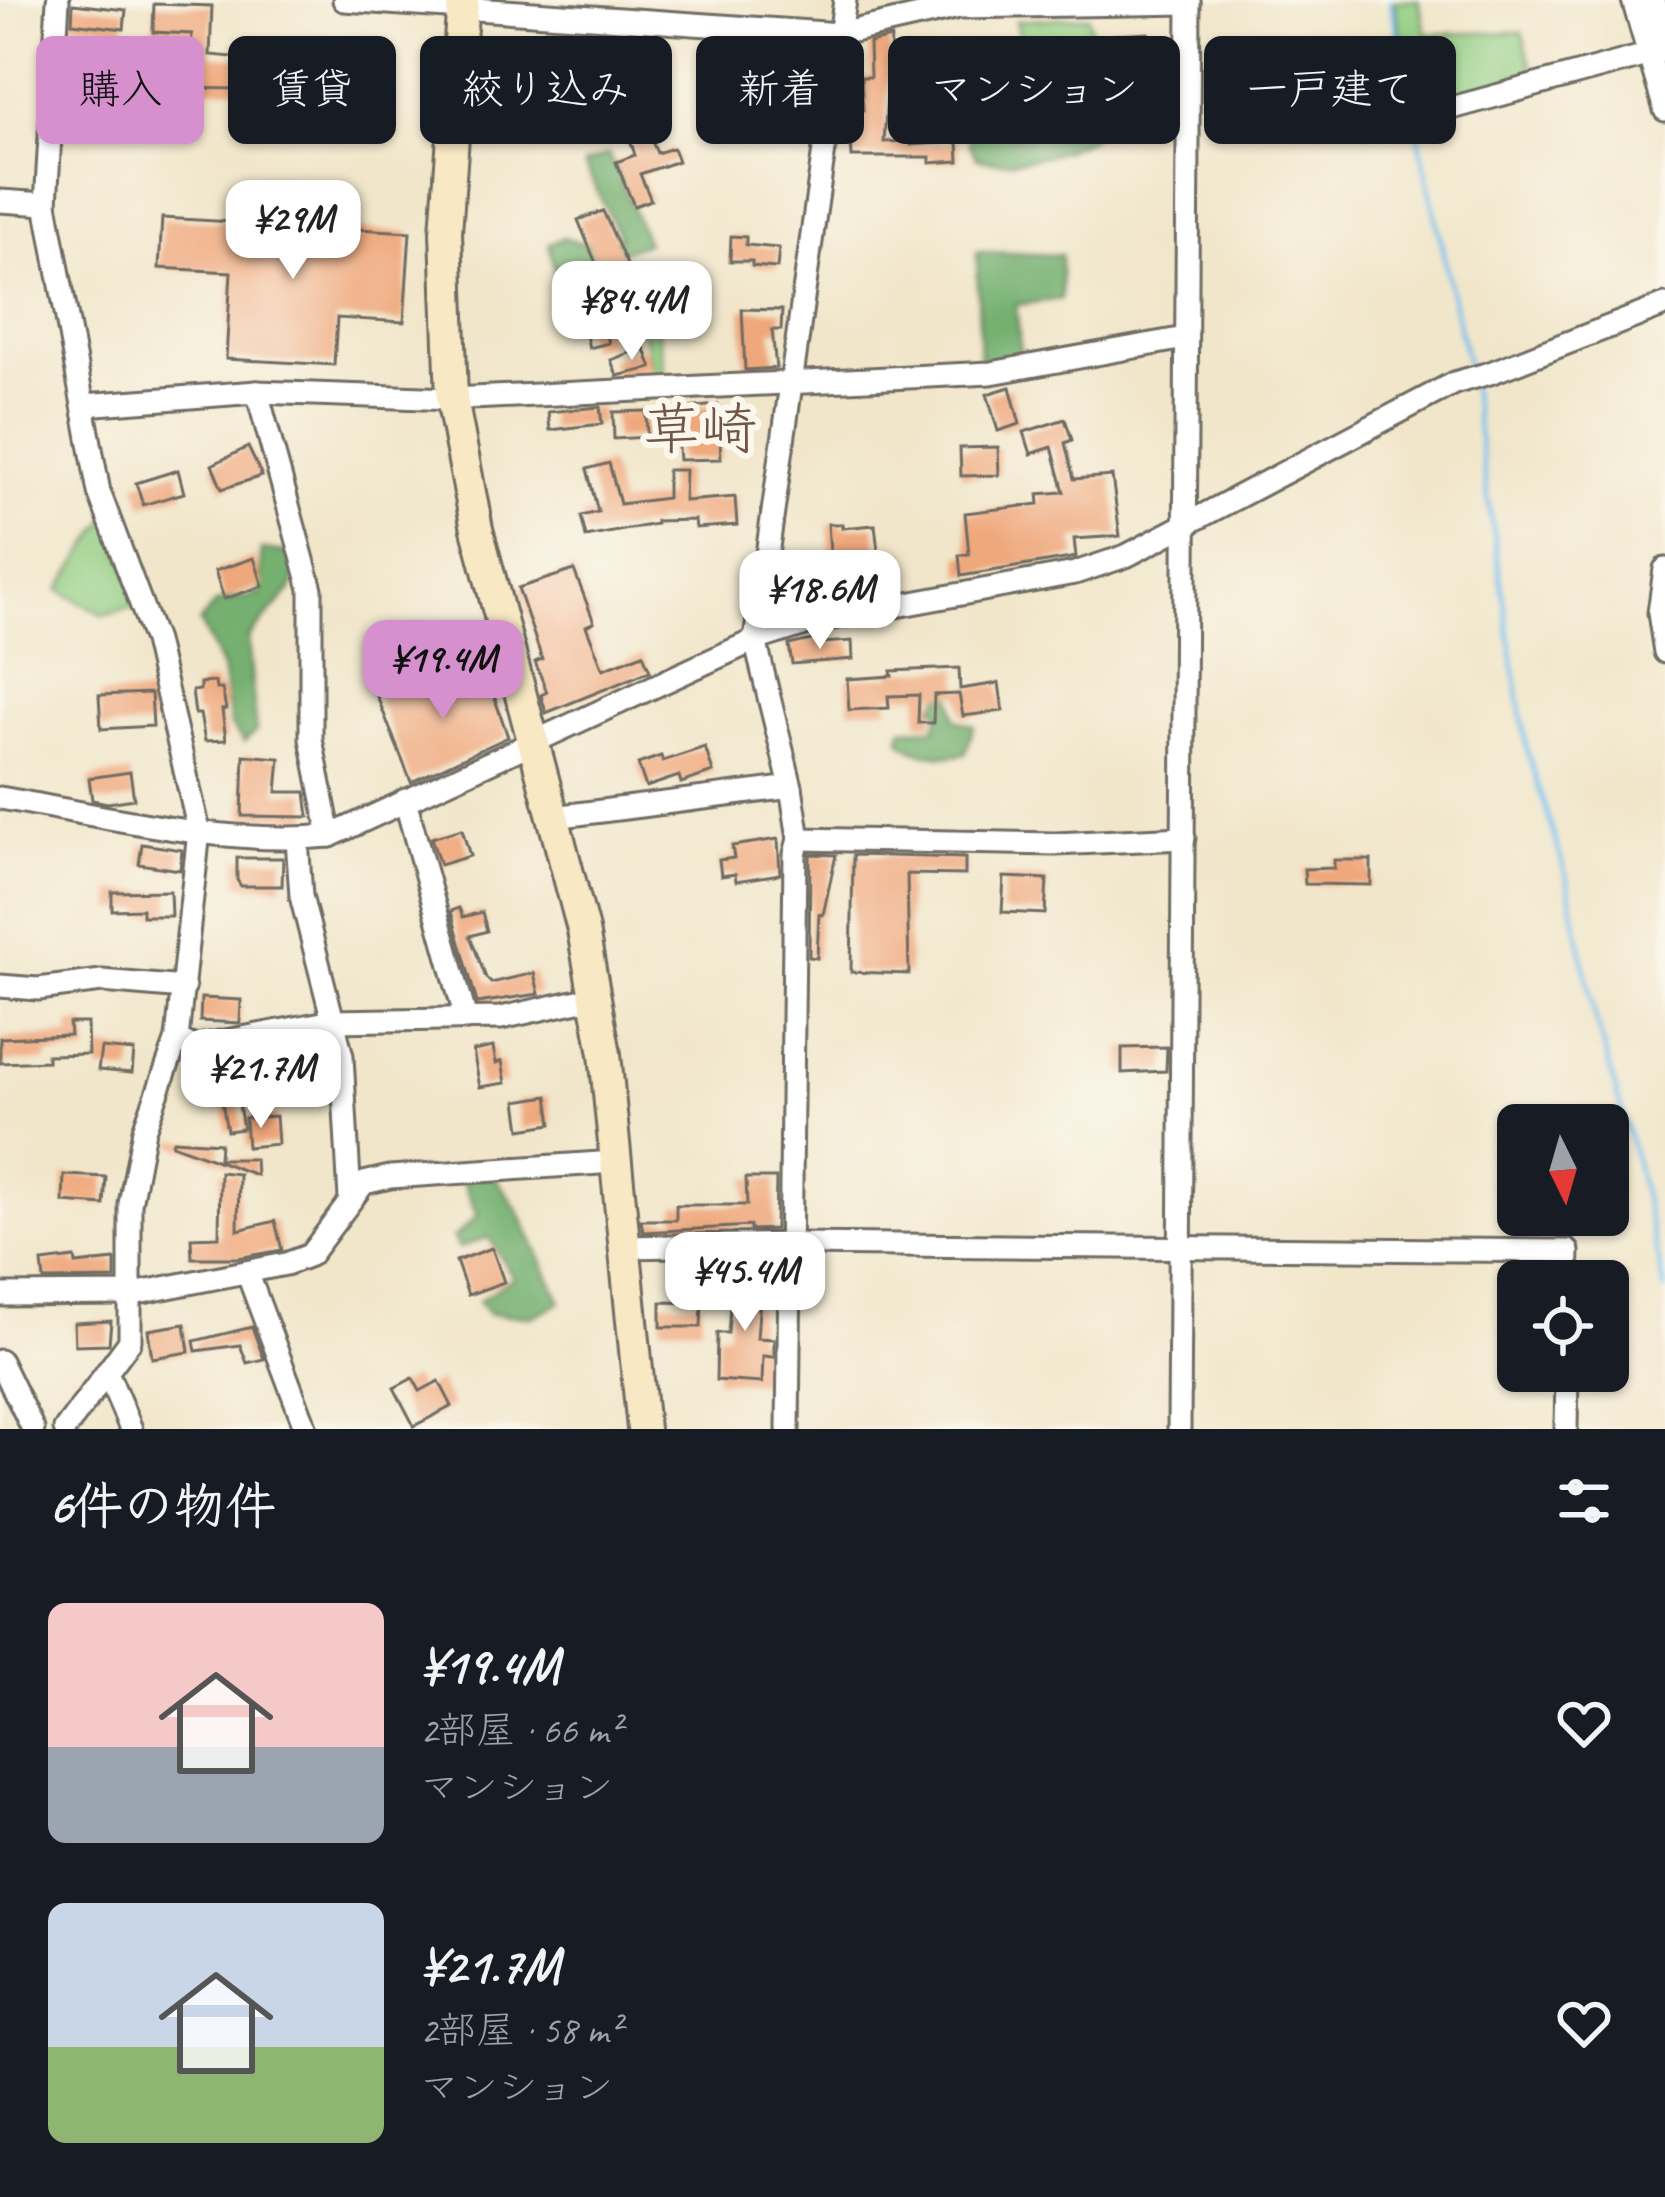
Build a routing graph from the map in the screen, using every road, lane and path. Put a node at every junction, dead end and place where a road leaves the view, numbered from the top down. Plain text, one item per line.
1 (58, 0) edge
2 (344, 0) edge
3 (845, 0) edge
4 (1634, 0) edge
5 (1654, 0) edge
6 (1189, 2) edge
7 (463, 4) edge
8 (840, 34) junction
9 (1665, 37) edge
10 (1657, 52) edge
11 (1456, 107) edge
12 (1665, 110) edge
13 (0, 201) edge
14 (46, 204) junction
15 (1665, 304) edge
16 (1185, 338) junction
17 (791, 381) junction
18 (256, 392) junction
19 (452, 399) junction
20 (84, 405) junction
21 (1185, 525) junction
22 (1665, 568) edge
23 (755, 640) junction
24 (1665, 652) edge
25 (533, 740) junction
26 (791, 787) junction
27 (0, 798) edge
28 (405, 800) junction
29 (554, 817) junction
30 (199, 831) junction
31 (330, 836) junction
32 (1184, 838) junction
33 (297, 839) junction
34 (799, 839) junction
35 (0, 986) edge
36 (184, 988) junction
37 (596, 997) junction
38 (466, 1018) junction
39 (333, 1021) junction
40 (177, 1040) junction
41 (615, 1162) junction
42 (350, 1199) junction
43 (792, 1244) junction
44 (624, 1247) junction
45 (1180, 1248) junction
46 (1568, 1260) edge
47 (247, 1272) junction
48 (133, 1294) junction
49 (0, 1295) edge
50 (0, 1361) edge
51 (107, 1372) junction
52 (1567, 1392) edge
53 (33, 1429) edge
54 (65, 1429) edge
55 (130, 1429) edge
56 (306, 1429) edge
57 (643, 1429) edge
58 (788, 1429) edge
59 (1179, 1429) edge
60 (1566, 1429) edge

1 - 14 street
2 - 7 street
3 - 8 street
4 - 10 street
5 - 9 street
6 - 8 street
6 - 16 street
7 - 8 street
7 - 19 street
8 - 17 street
10 - 11 street
10 - 12 street
13 - 14 street
14 - 20 street
15 - 21 street
16 - 17 street
16 - 21 street
17 - 19 street
17 - 23 street
18 - 19 street
18 - 20 street
18 - 31 street
19 - 25 street
20 - 30 street
21 - 23 street
21 - 32 street
22 - 24 street
23 - 25 street
23 - 26 street
25 - 28 street
25 - 29 street
26 - 29 street
26 - 34 street
27 - 30 street
28 - 31 street
28 - 38 street
29 - 37 street
30 - 33 street
30 - 36 street
31 - 33 street
32 - 34 street
32 - 45 street
33 - 39 street
34 - 43 street
35 - 36 street
36 - 40 street
37 - 38 street
37 - 41 street
38 - 39 street
39 - 40 street
39 - 42 street
40 - 48 street
41 - 42 street
41 - 44 street
42 - 47 street
43 - 44 street
43 - 45 street
43 - 58 street
44 - 57 street
45 - 46 street
45 - 59 street
47 - 48 street
47 - 56 street
48 - 49 street
48 - 51 street
50 - 53 street
51 - 54 street
51 - 55 street
52 - 60 street

